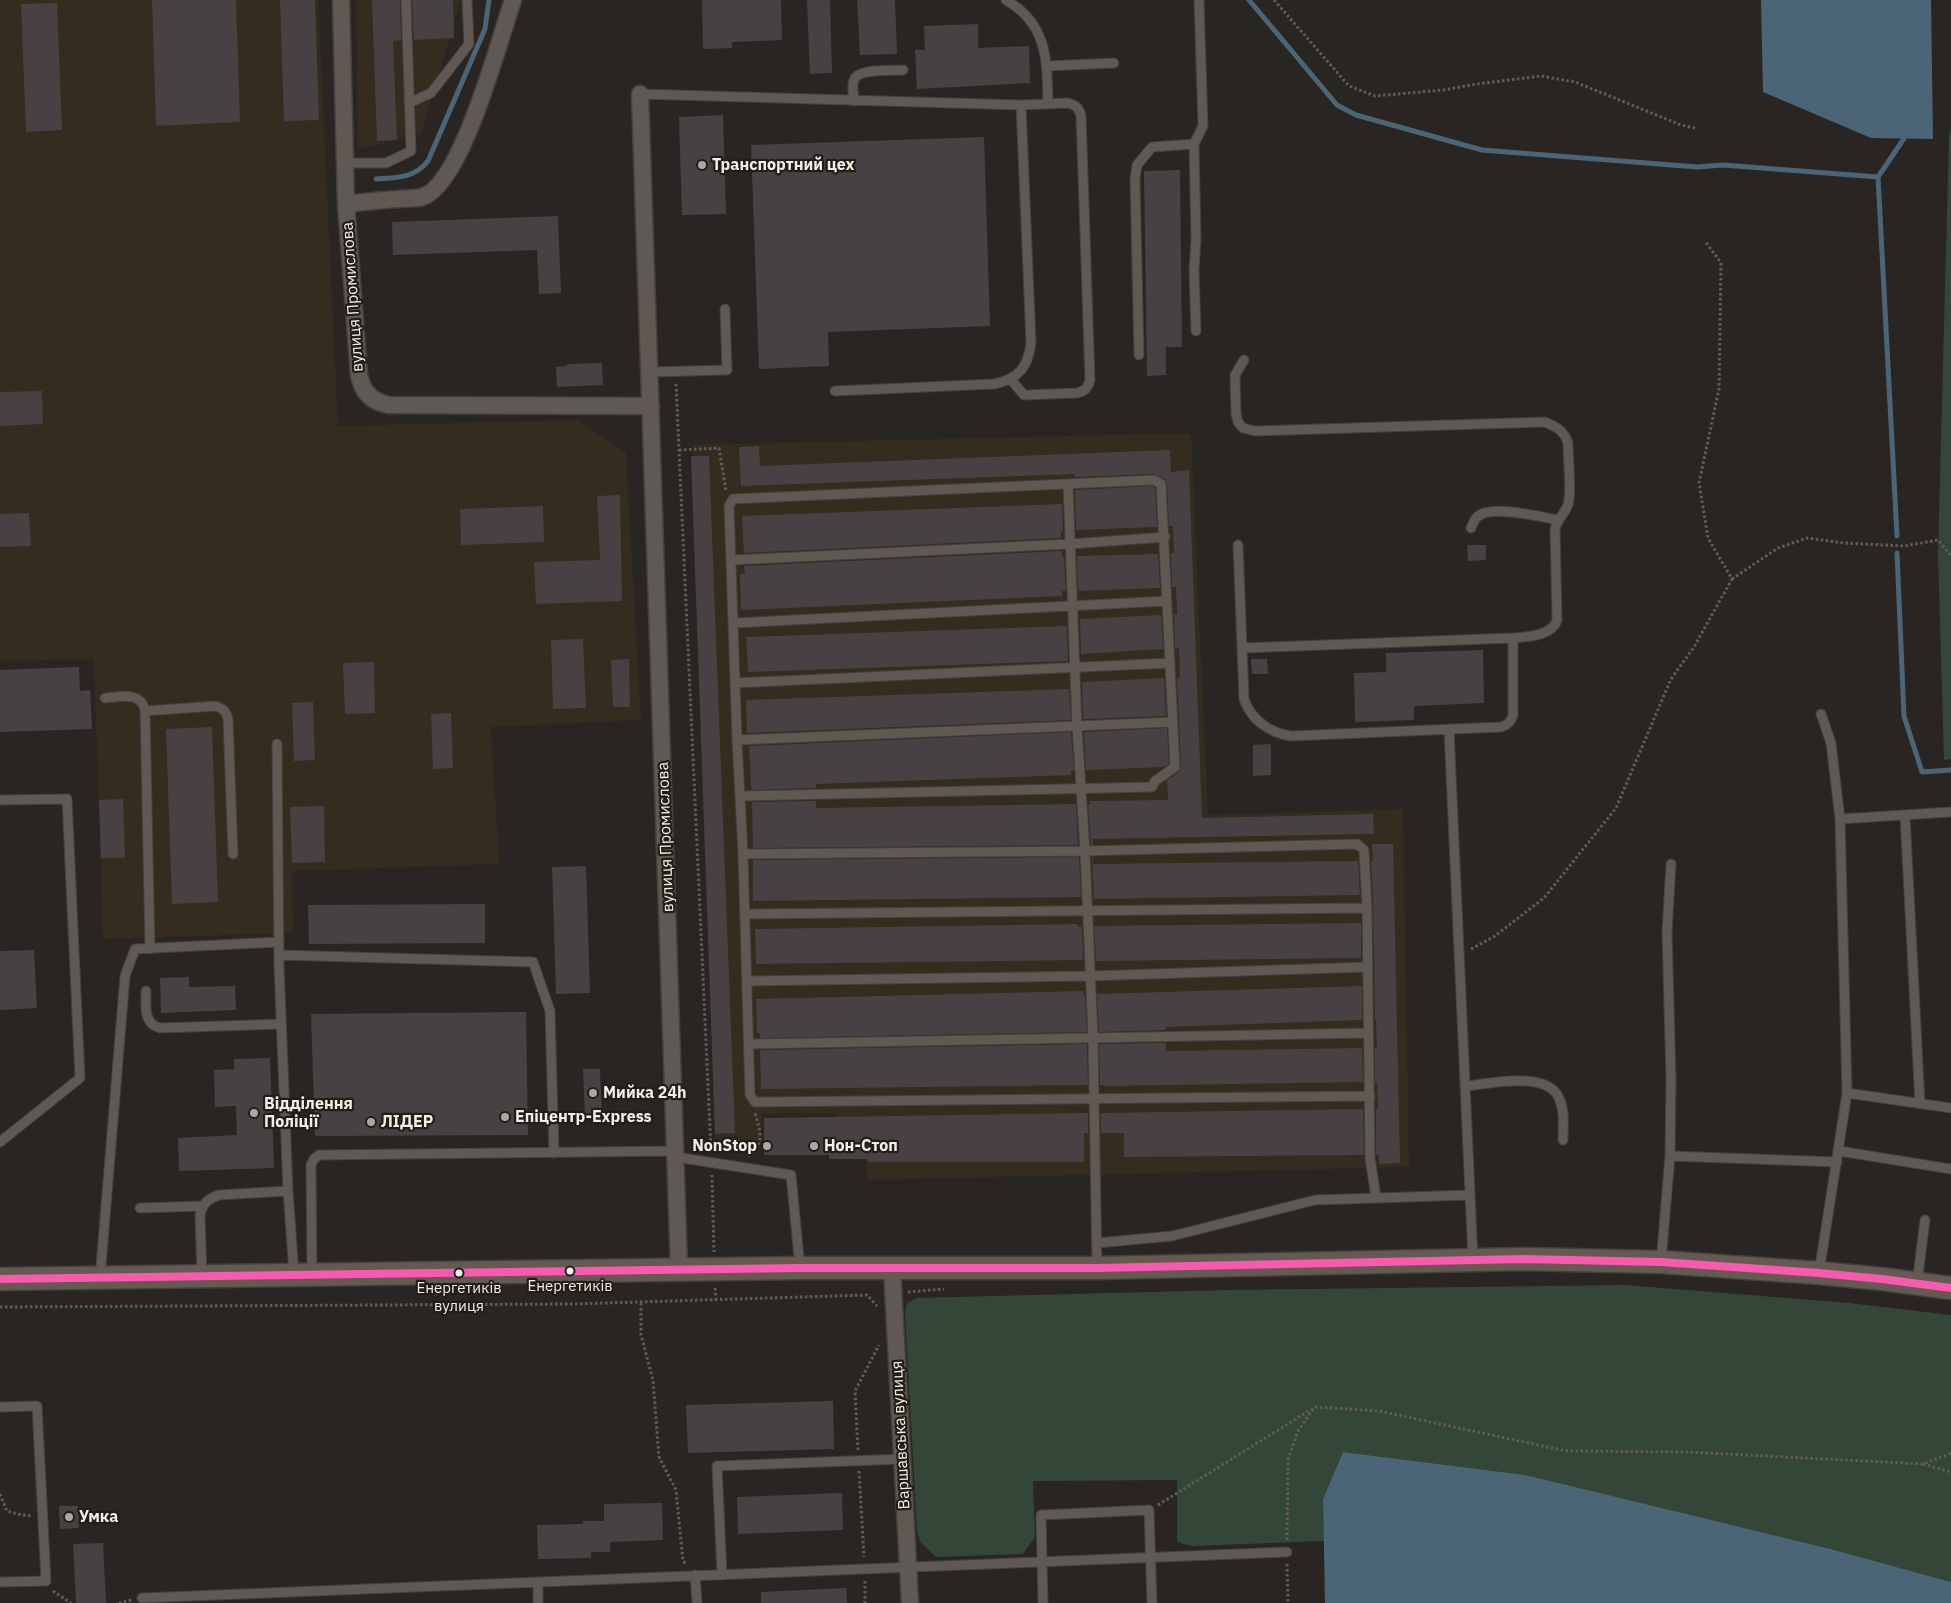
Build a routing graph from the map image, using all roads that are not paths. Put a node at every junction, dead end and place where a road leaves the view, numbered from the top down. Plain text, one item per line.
1 (341, 0) edge
2 (406, 0) edge
3 (467, 0) edge
4 (513, 0) edge
5 (1006, 0) edge
6 (1198, 0) edge
7 (1114, 63) dead end
8 (1047, 66) junction
9 (903, 70) dead end
10 (640, 94) joint
11 (854, 101) junction
12 (409, 103) junction
13 (1048, 104) junction
14 (1021, 105) junction
15 (1194, 144) junction
16 (345, 164) junction
17 (346, 204) junction
18 (725, 309) dead end
19 (1196, 331) dead end
20 (1139, 355) dead end
21 (1244, 360) dead end
22 (650, 372) junction
23 (1011, 380) junction
24 (835, 391) dead end
25 (651, 406) junction
26 (1068, 484) junction
27 (1558, 520) junction
28 (1471, 528) dead end
29 (1165, 537) junction
30 (1070, 544) junction
31 (1238, 545) dead end
32 (732, 560) junction
33 (1167, 600) junction
34 (1072, 605) junction
35 (734, 623) junction
36 (1513, 638) junction
37 (1243, 648) junction
38 (1170, 663) junction
39 (1074, 667) junction
40 (735, 683) junction
41 (105, 698) dead end
42 (145, 711) junction
43 (1821, 714) dead end
44 (1172, 722) junction
45 (1077, 726) junction
46 (1449, 730) junction
47 (737, 740) junction
48 (278, 744) dead end
49 (1080, 789) junction
50 (741, 796) junction
51 (0, 800) edge
52 (1951, 812) edge
53 (1905, 815) junction
54 (1840, 818) junction
55 (1085, 851) junction
56 (233, 854) dead end
57 (743, 854) junction
58 (1671, 864) dead end
59 (1367, 908) junction
60 (1087, 911) junction
61 (746, 914) junction
62 (279, 942) junction
63 (150, 949) junction
64 (279, 955) junction
65 (1368, 967) junction
66 (1090, 976) junction
67 (748, 981) junction
68 (146, 991) dead end
69 (281, 1024) junction
70 (1368, 1034) junction
71 (1093, 1037) junction
72 (750, 1044) junction
73 (1465, 1086) junction
74 (1847, 1093) junction
75 (1370, 1096) junction
76 (1094, 1098) junction
77 (1920, 1104) junction
78 (1951, 1108) edge
79 (1563, 1140) dead end
80 (0, 1142) edge
81 (1839, 1151) junction
82 (554, 1153) junction
83 (676, 1154) junction
84 (1670, 1156) junction
85 (1837, 1162) junction
86 (1951, 1169) edge
87 (288, 1191) junction
88 (1470, 1194) junction
89 (1376, 1197) junction
90 (202, 1206) junction
91 (140, 1208) dead end
92 (1925, 1220) dead end
93 (1096, 1243) junction
94 (1473, 1261) junction
95 (1661, 1262) junction
96 (800, 1268) junction
97 (892, 1268) junction
98 (1097, 1268) junction
99 (679, 1269) junction
100 (1819, 1273) junction
101 (303, 1276) junction
102 (202, 1277) junction
103 (100, 1278) junction
104 (0, 1279) edge
105 (1916, 1283) junction
106 (1951, 1288) edge
107 (0, 1407) edge
108 (903, 1459) junction
109 (1287, 1552) road end
110 (1150, 1558) junction
111 (1042, 1562) junction
112 (908, 1568) junction
113 (722, 1574) junction
114 (695, 1576) junction
115 (0, 1582) edge
116 (538, 1583) junction
117 (142, 1598) dead end
118 (538, 1603) edge
119 (697, 1603) edge
120 (910, 1603) edge
121 (1043, 1603) edge
122 (1152, 1603) edge

1 - 16 street, вулиця Промислова
2 - 12 lane
3 - 12 lane
4 - 17 street
5 - 8 lane
6 - 15 lane
7 - 8 lane
8 - 13 lane
9 - 11 lane
10 - 11 lane
10 - 22 street, вулиця Промислова
11 - 14 lane
12 - 16 lane
13 - 14 lane
13 - 23 lane
14 - 23 lane
15 - 19 lane
15 - 20 lane
16 - 17 street, вулиця Промислова
17 - 25 street, вулиця Промислова
18 - 22 lane
21 - 27 lane
22 - 25 street, вулиця Промислова
23 - 24 lane
25 - 83 street, вулиця Промислова
26 - 29 lane
26 - 30 lane
26 - 32 lane
27 - 28 lane
27 - 36 lane
29 - 30 lane
29 - 33 lane
30 - 32 lane
30 - 34 lane
31 - 37 lane
32 - 35 lane
33 - 34 lane
33 - 38 lane
34 - 35 lane
34 - 39 lane
35 - 40 lane
36 - 37 lane
36 - 46 lane
37 - 46 lane
38 - 39 lane
38 - 44 lane
39 - 40 lane
39 - 45 lane
40 - 47 lane
41 - 42 lane
42 - 56 lane
42 - 63 lane
43 - 54 lane
44 - 45 lane
44 - 49 lane
45 - 47 lane
45 - 49 lane
46 - 73 lane
47 - 50 lane
48 - 62 lane
49 - 50 lane
49 - 55 lane
50 - 57 lane
51 - 80 lane
52 - 53 lane
53 - 54 lane
53 - 77 lane
54 - 74 lane
55 - 57 lane
55 - 59 lane
55 - 60 lane
57 - 61 lane
58 - 84 lane
59 - 60 lane
59 - 65 lane
60 - 61 lane
60 - 66 lane
61 - 67 lane
62 - 63 lane
62 - 64 lane
63 - 103 lane
64 - 69 lane
64 - 82 lane
65 - 66 lane
65 - 70 lane
66 - 67 lane
66 - 71 lane
67 - 72 lane
68 - 69 lane
69 - 87 lane
70 - 71 lane
70 - 75 lane
71 - 72 lane
71 - 76 lane
72 - 76 lane
73 - 79 lane
73 - 88 lane
74 - 77 lane
74 - 81 lane
75 - 76 lane
75 - 89 lane
76 - 93 lane
77 - 78 lane
81 - 85 lane
81 - 86 lane
82 - 83 lane
82 - 101 lane
83 - 96 lane
83 - 99 street, вулиця Промислова
84 - 85 lane
84 - 95 lane
85 - 100 lane
87 - 90 lane
87 - 101 lane
88 - 89 lane
88 - 94 lane
89 - 93 lane
90 - 91 lane
90 - 102 lane
92 - 105 lane
93 - 98 lane
94 - 95 main road
94 - 98 main road
95 - 100 main road
96 - 97 main road
96 - 99 main road
97 - 98 main road
97 - 108 street, Варшавська вулиця
99 - 101 main road
100 - 105 main road
101 - 102 main road
102 - 103 main road
103 - 104 main road
105 - 106 main road
107 - 115 lane
108 - 112 street, Варшавська вулиця
108 - 113 lane
109 - 110 lane
110 - 111 lane
110 - 111 lane
110 - 122 lane
111 - 112 lane
111 - 121 lane
112 - 113 lane
112 - 120 street, Варшавська вулиця
113 - 114 lane
114 - 116 lane
114 - 119 lane
116 - 117 lane
116 - 118 lane

